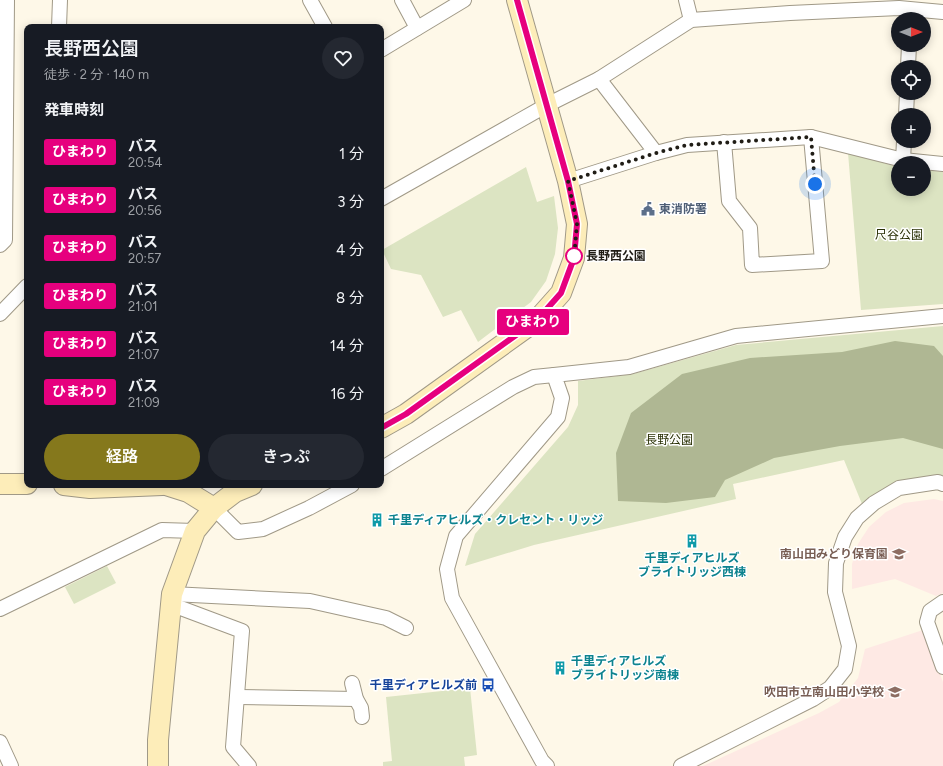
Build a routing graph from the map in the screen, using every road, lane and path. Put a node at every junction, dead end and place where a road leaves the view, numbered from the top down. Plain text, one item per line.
1 (7, 0) edge
2 (60, 0) edge
3 (310, 0) edge
4 (402, 0) edge
5 (464, 0) edge
6 (517, 0) edge
7 (686, 0) edge
8 (898, 4) edge
9 (788, 6) edge
10 (905, 12) edge
11 (943, 12) edge
12 (691, 20) junction
13 (59, 24) edge
14 (323, 24) edge
15 (417, 28) junction
16 (384, 48) edge
17 (599, 79) junction
18 (3, 102) edge
19 (547, 105) junction
20 (811, 137) junction
21 (724, 142) junction
22 (656, 153) junction
23 (891, 157) edge
24 (931, 163) edge
25 (943, 164) edge
26 (568, 181) junction
27 (384, 196) edge
28 (0, 245) edge
29 (24, 289) edge
30 (0, 314) edge
31 (943, 316) edge
32 (554, 375) junction
33 (384, 426) edge
34 (384, 467) edge
35 (0, 484) edge
36 (24, 484) edge
37 (943, 484) edge
38 (175, 488) edge
39 (245, 488) edge
40 (346, 488) edge
41 (214, 508) junction
42 (195, 531) junction
43 (171, 599) junction
44 (943, 602) edge
45 (0, 609) edge
46 (406, 628) dead end
47 (943, 667) edge
48 (352, 683) dead end
49 (238, 697) junction
50 (356, 699) junction
51 (362, 717) dead end
52 (0, 742) edge
53 (11, 766) edge
54 (158, 766) edge
55 (249, 766) edge
56 (547, 766) edge
57 (681, 766) edge

1 - 18 street
2 - 13 street
3 - 14 street
4 - 15 street
5 - 15 street
6 - 19 street
7 - 12 street
8 - 9 street
8 - 10 street
8 - 11 street
9 - 12 street
12 - 17 street
15 - 16 street
17 - 19 street
17 - 22 street
18 - 28 street
19 - 26 street
19 - 27 street
20 - 21 street
20 - 21 street
20 - 23 street
21 - 22 street
22 - 26 street
24 - 25 street
26 - 33 street
29 - 30 street
31 - 32 street
32 - 34 street
32 - 56 street
35 - 36 street
37 - 57 street
38 - 41 street
39 - 41 street
40 - 41 street
41 - 42 street
42 - 43 street
42 - 45 street
43 - 46 street
43 - 49 street
43 - 54 street
44 - 47 street
48 - 50 street
49 - 50 street
49 - 55 street
50 - 51 street
52 - 53 street

